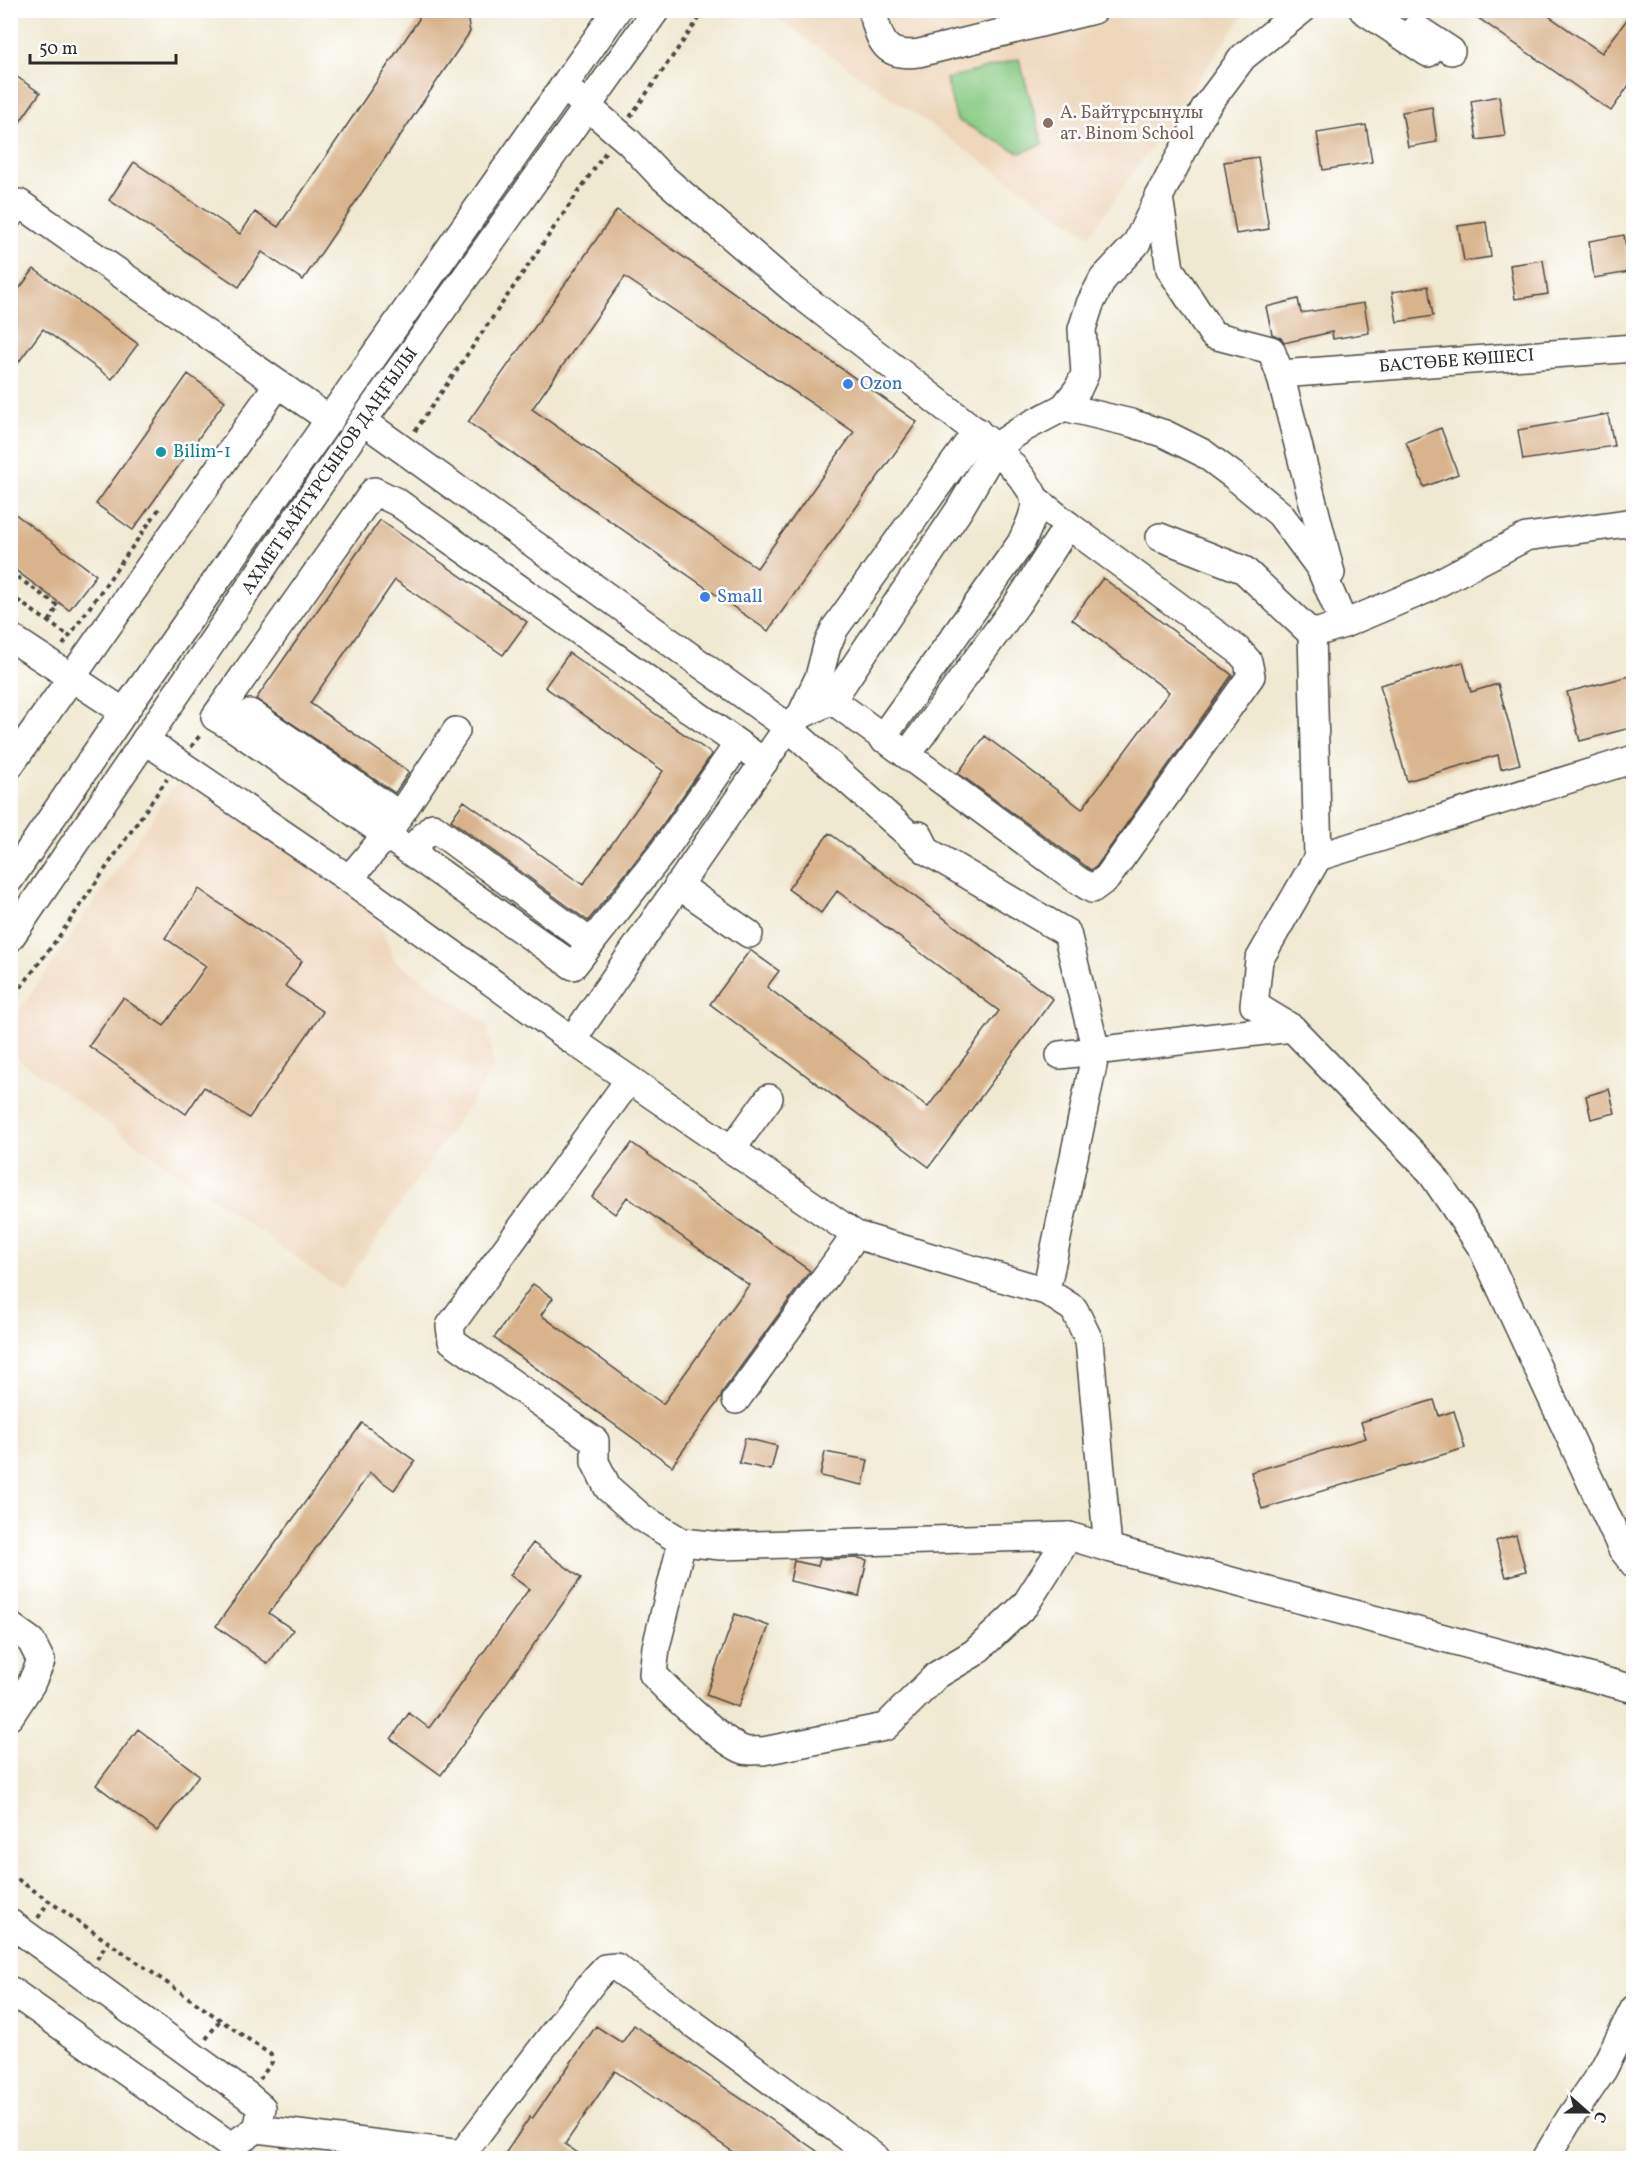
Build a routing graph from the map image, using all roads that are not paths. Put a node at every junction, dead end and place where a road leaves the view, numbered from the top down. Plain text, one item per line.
1 (617, 10) edge
2 (656, 10) edge
3 (872, 10) edge
4 (1094, 10) edge
5 (1302, 10) edge
6 (1363, 10) edge
7 (1390, 10) edge
8 (564, 87) junction
9 (588, 107) junction
10 (1159, 197) junction
11 (13, 204) edge
12 (1634, 348) edge
13 (1280, 374) junction
14 (278, 384) junction
15 (1064, 407) junction
16 (330, 420) junction
17 (363, 421) junction
18 (986, 439) junction
19 (1034, 498) junction
20 (1634, 522) edge
21 (1068, 525) junction
22 (1160, 537) dead end
23 (1344, 624) junction
24 (1312, 634) junction
25 (10, 637) edge
26 (72, 677) junction
27 (832, 700) junction
28 (124, 712) junction
29 (794, 721) junction
30 (456, 731) dead end
31 (882, 738) junction
32 (145, 740) junction
33 (738, 744) junction
34 (908, 755) junction
35 (1634, 759) edge
36 (764, 762) junction
37 (10, 765) edge
38 (910, 815) dead end
39 (381, 830) junction
40 (927, 851) junction
41 (1318, 857) junction
42 (10, 879) edge
43 (350, 879) junction
44 (678, 885) junction
45 (750, 934) dead end
46 (10, 938) edge
47 (1292, 1028) junction
48 (572, 1040) junction
49 (1096, 1051) junction
50 (1060, 1056) dead end
51 (629, 1080) junction
52 (769, 1098) dead end
53 (731, 1150) junction
54 (856, 1235) junction
55 (1046, 1291) junction
56 (736, 1400) dead end
57 (1069, 1536) junction
58 (682, 1542) junction
59 (1108, 1548) junction
60 (1634, 1564) edge
61 (10, 1626) edge
62 (1634, 1689) edge
63 (10, 1716) edge
64 (10, 1923) edge
65 (10, 1990) edge
66 (1634, 2009) edge
67 (257, 2128) junction
68 (466, 2156) edge
69 (876, 2158) edge
70 (1546, 2158) edge

1 - 8 street, АХМЕТ БАЙТҰРСЫНОВ ДАҢҒЫЛЫ
2 - 9 street, АХМЕТ БАЙТҰРСЫНОВ ДАҢҒЫЛЫ
3 - 4 street
5 - 10 street
6 - 7 street
8 - 9 street
8 - 16 street, АХМЕТ БАЙТҰРСЫНОВ ДАҢҒЫЛЫ
9 - 17 street, АХМЕТ БАЙТҰРСЫНОВ ДАҢҒЫЛЫ
9 - 18 street
10 - 13 street
10 - 15 street
11 - 14 street
12 - 13 street, БАСТӨБЕ КӨШЕСІ
13 - 23 street
14 - 16 street
14 - 26 street
15 - 18 street
15 - 23 street
16 - 28 street, АХМЕТ БАЙТҰРСЫНОВ ДАҢҒЫЛЫ
17 - 29 street
17 - 32 street, АХМЕТ БАЙТҰРСЫНОВ ДАҢҒЫЛЫ
18 - 19 street
18 - 27 street
18 - 29 street
19 - 21 street
19 - 31 street
20 - 23 street
21 - 34 street
21 - 34 street
22 - 24 street
23 - 24 street
24 - 41 street
25 - 26 street
26 - 28 street
26 - 37 street
27 - 29 street
27 - 31 street
28 - 42 street, АХМЕТ БАЙТҰРСЫНОВ ДАҢҒЫЛЫ
29 - 36 street
29 - 40 street
30 - 39 street
31 - 34 street
32 - 43 street
32 - 46 street, АХМЕТ БАЙТҰРСЫНОВ ДАҢҒЫЛЫ
33 - 36 street
33 - 39 street
33 - 39 street
35 - 41 street
36 - 44 street
38 - 40 street
39 - 43 street
40 - 49 street
41 - 47 street
43 - 48 street
44 - 45 street
44 - 48 street
47 - 49 street
47 - 60 street
48 - 51 street
49 - 50 street
49 - 55 street
51 - 53 street
51 - 58 street
52 - 53 street
53 - 54 street
54 - 55 street
54 - 56 street
55 - 59 street
57 - 58 street
57 - 58 street
57 - 59 street
59 - 62 street
61 - 63 street
64 - 67 street
65 - 67 street
66 - 70 street
67 - 68 street
68 - 69 street

